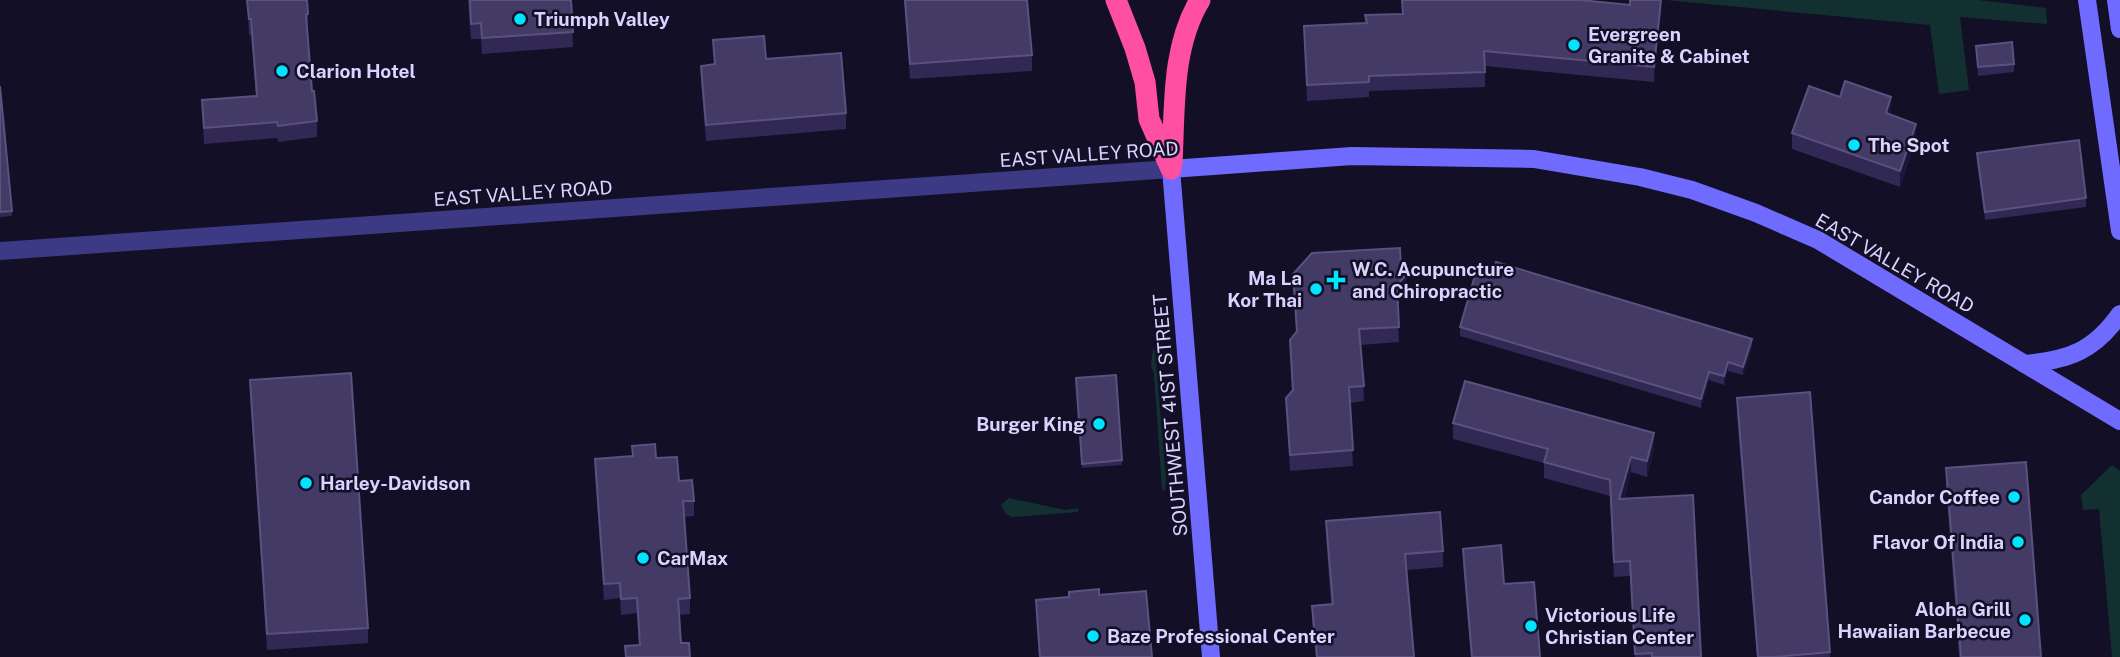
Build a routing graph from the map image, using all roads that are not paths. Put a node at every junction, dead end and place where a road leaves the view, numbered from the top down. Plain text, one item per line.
1 (1116, 0) edge
2 (1200, 0) edge
3 (2087, 0) edge
4 (2116, 0) edge
5 (2120, 29) edge
6 (1171, 169) junction
7 (2120, 231) edge
8 (0, 251) edge
9 (2120, 314) edge
10 (2025, 364) junction
11 (2120, 421) edge
12 (1211, 657) edge

1 - 6 highway
2 - 6 highway
3 - 7 main road
4 - 5 main road
6 - 8 street, EAST VALLEY ROAD
6 - 10 main road, EAST VALLEY ROAD
6 - 12 main road, SOUTHWEST 41ST STREET
9 - 10 main road
10 - 11 main road, EAST VALLEY ROAD

